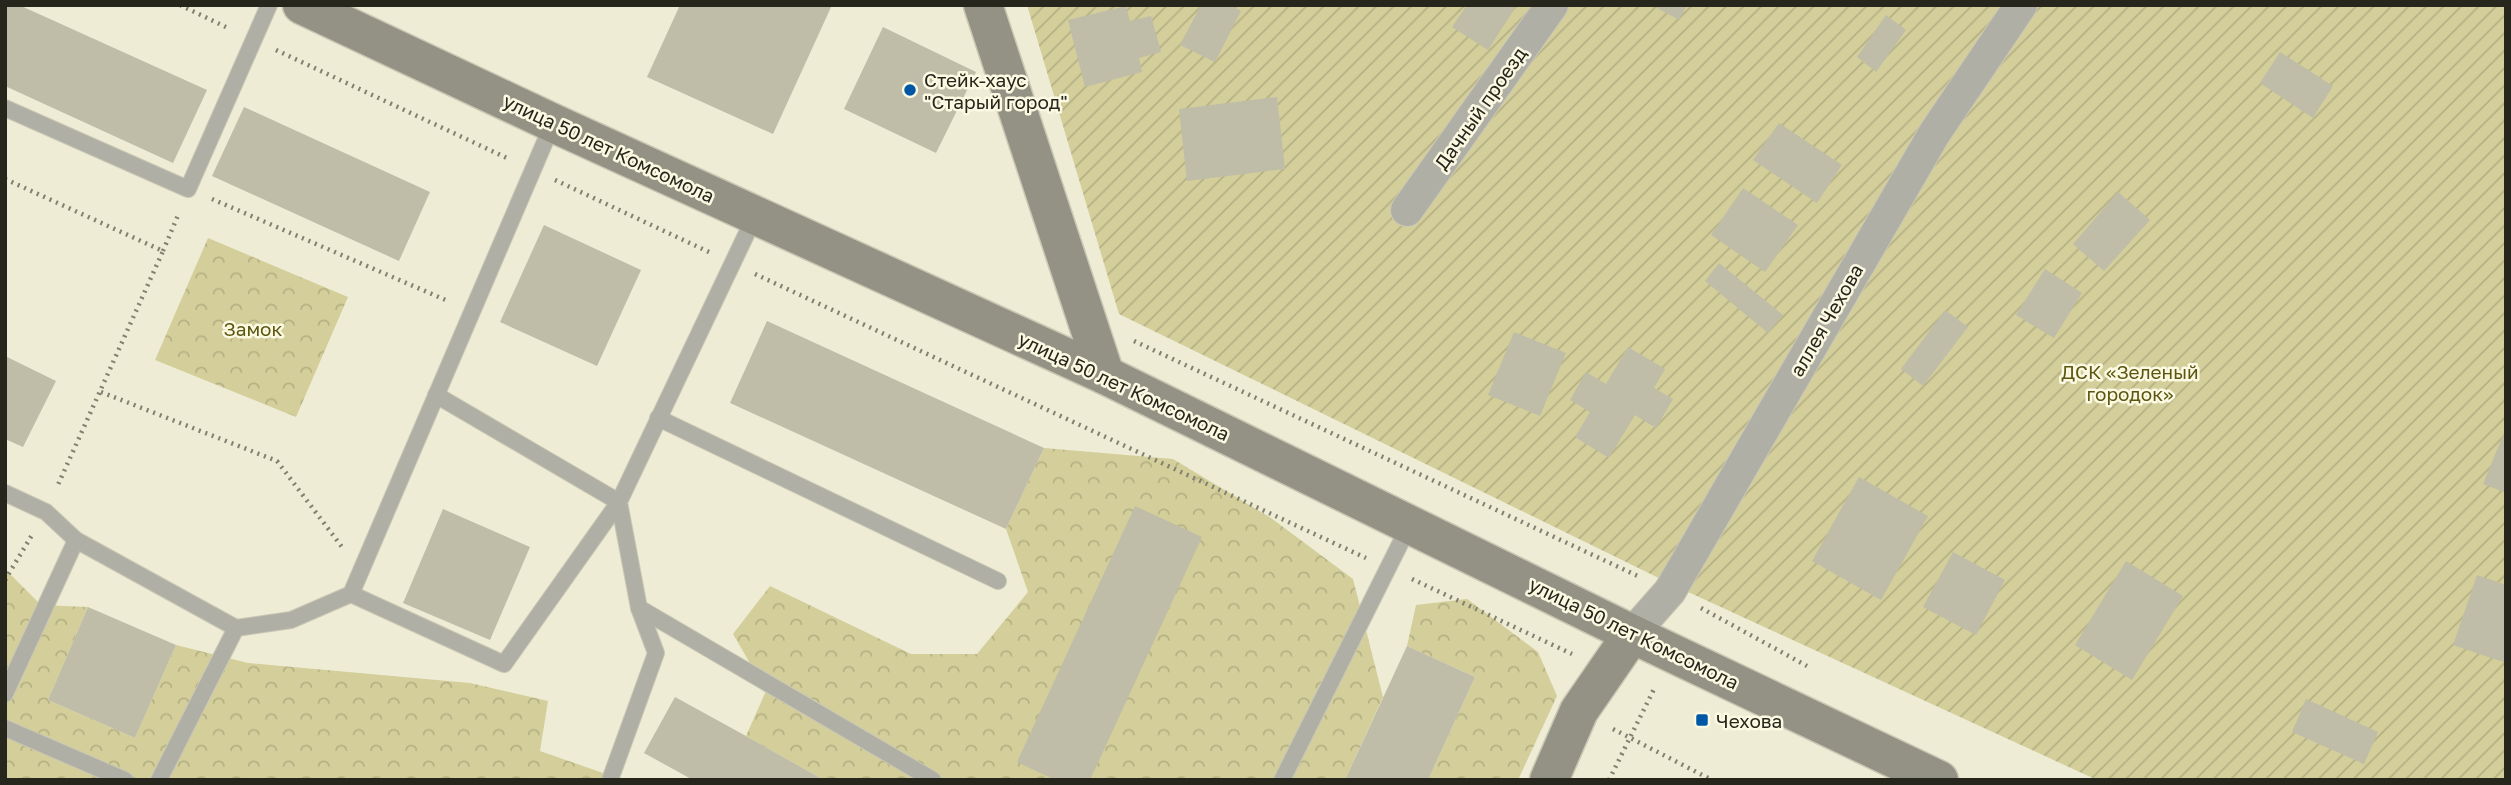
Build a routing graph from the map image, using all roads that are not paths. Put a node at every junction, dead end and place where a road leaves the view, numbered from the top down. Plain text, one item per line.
1 (269, 5) edge
2 (302, 5) edge
3 (983, 5) edge
4 (1552, 5) edge
5 (2021, 5) edge
6 (5, 108) edge
7 (553, 123) junction
8 (1407, 210) dead end
9 (755, 215) junction
10 (1105, 375) junction
11 (436, 395) junction
12 (658, 418) junction
13 (5, 493) edge
14 (619, 502) junction
15 (1410, 524) junction
16 (76, 540) junction
17 (998, 581) dead end
18 (351, 594) junction
19 (639, 608) junction
20 (236, 628) junction
21 (1632, 634) junction
22 (5, 694) edge
23 (5, 728) edge
24 (125, 780) edge
25 (159, 780) edge
26 (610, 780) edge
27 (933, 780) edge
28 (1282, 780) edge
29 (1549, 780) edge
30 (1939, 780) edge

1 - 6 lane
2 - 7 street, улица 50 лет Комсомола
3 - 10 street
4 - 8 street, Дачный проезд
5 - 21 street, аллея Чехова
7 - 9 street, улица 50 лет Комсомола
7 - 11 lane
9 - 10 street, улица 50 лет Комсомола
9 - 12 lane
10 - 15 street, улица 50 лет Комсомола
11 - 14 lane
11 - 18 lane
12 - 14 lane
12 - 17 lane
13 - 16 lane
14 - 18 lane
14 - 19 lane
15 - 21 street, улица 50 лет Комсомола
15 - 28 lane
16 - 20 lane
16 - 22 lane
18 - 20 lane
19 - 26 lane
19 - 27 lane
20 - 25 lane
21 - 29 street
21 - 30 street, улица 50 лет Комсомола
23 - 24 lane

